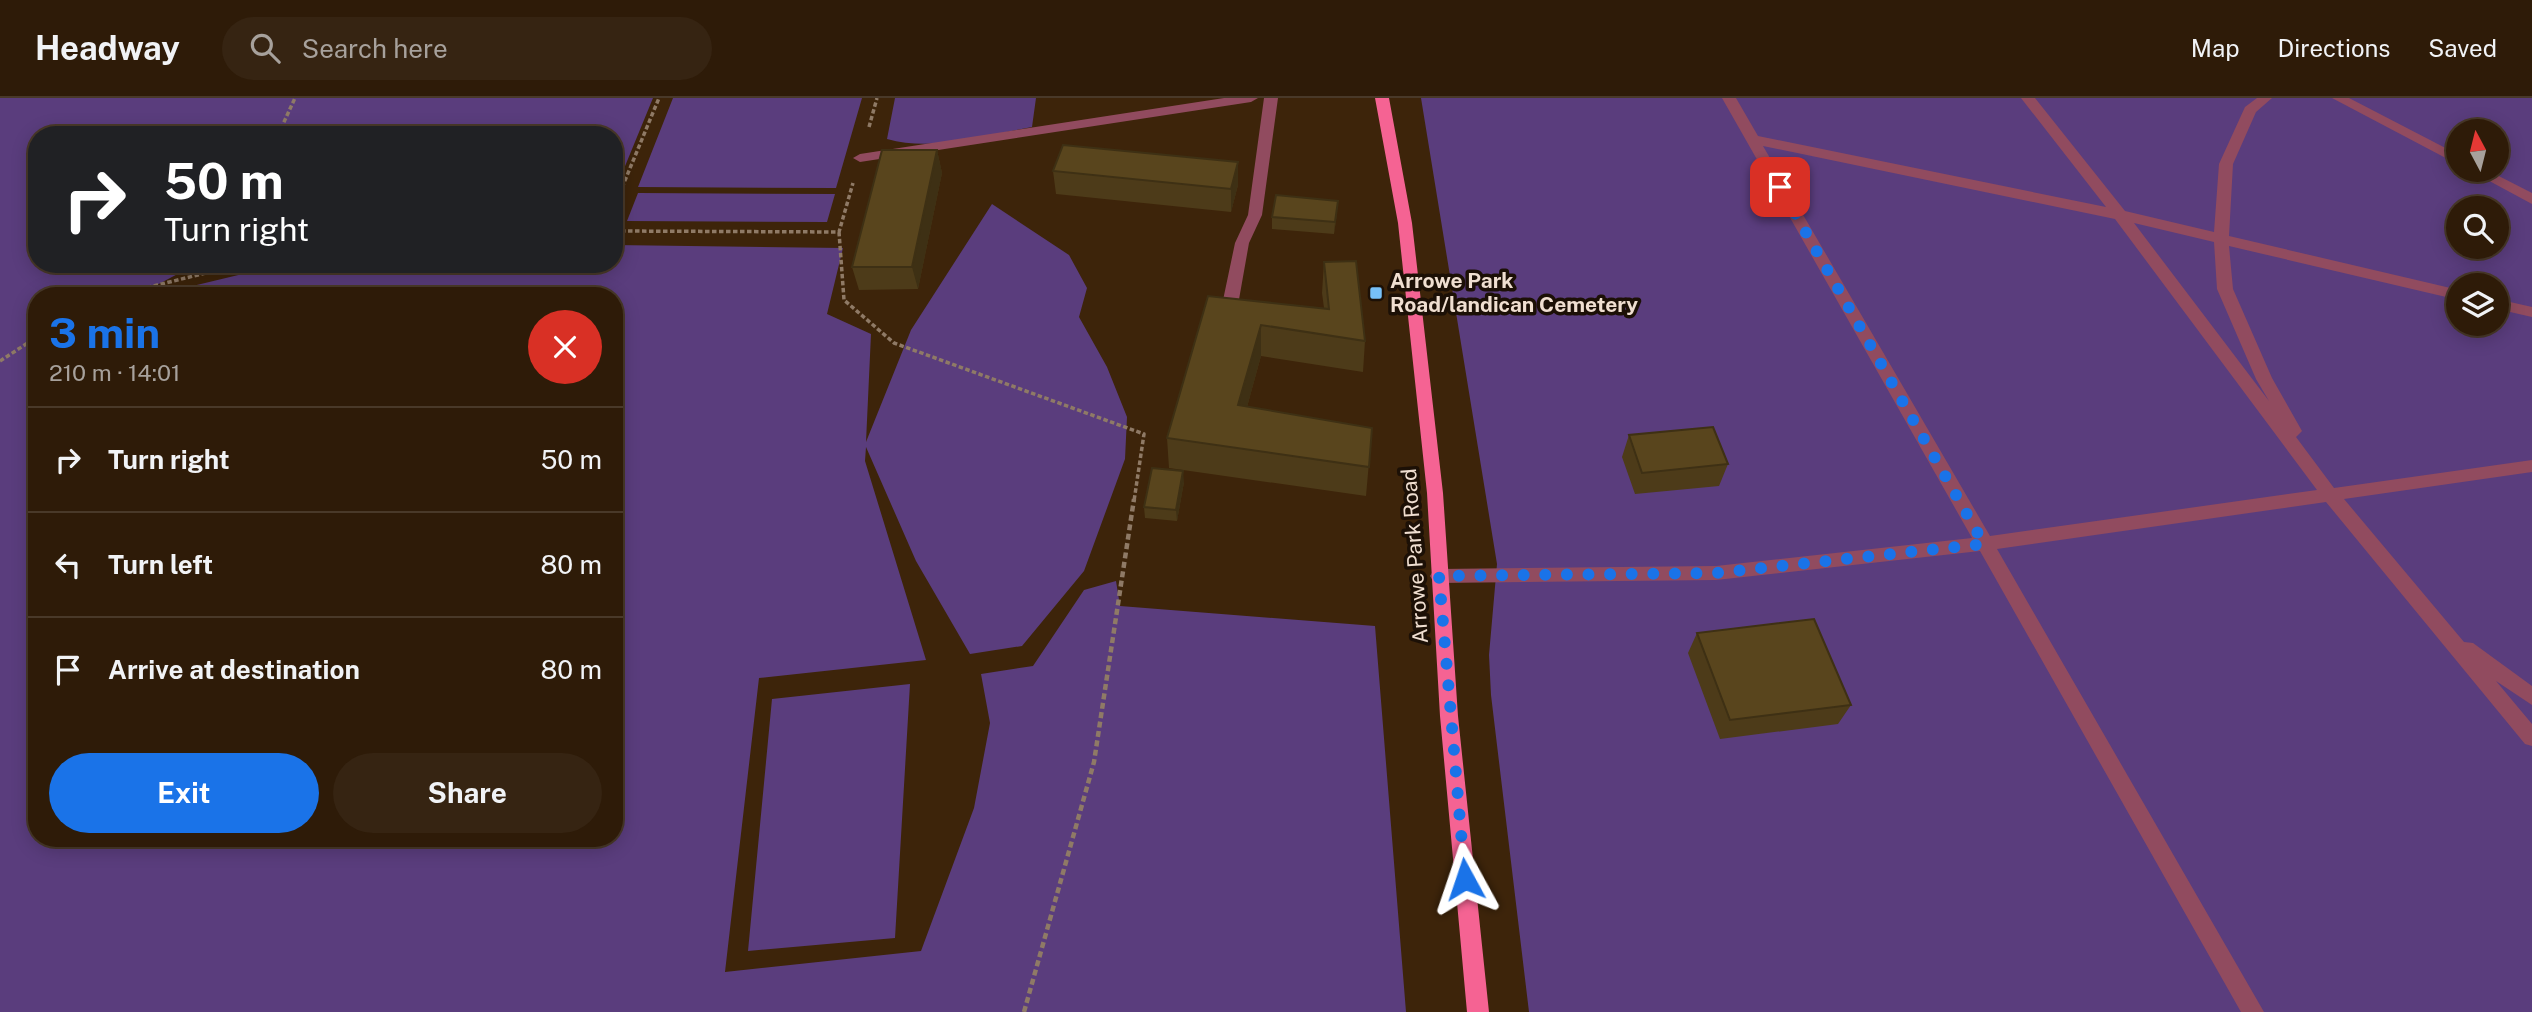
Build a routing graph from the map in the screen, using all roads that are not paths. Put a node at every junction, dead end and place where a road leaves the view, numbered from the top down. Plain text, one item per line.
1 (1251, 98) edge
2 (1271, 98) edge
3 (1382, 98) edge
4 (1729, 98) edge
5 (2028, 98) edge
6 (2265, 98) edge
7 (2339, 98) edge
8 (1752, 139) junction
9 (2446, 154) edge
10 (860, 158) road end
11 (2499, 182) edge
12 (2532, 199) edge
13 (2120, 215) junction
14 (2221, 239) junction
15 (2446, 292) edge
16 (1230, 305) edge
17 (2509, 307) edge
18 (2532, 312) edge
19 (2532, 466) edge
20 (2331, 496) junction
21 (1984, 544) junction
22 (1439, 576) junction
23 (2532, 697) edge
24 (2532, 738) edge
25 (1478, 1012) edge
26 (2253, 1012) edge

1 - 10 lane
2 - 16 lane
3 - 22 main road, Arrowe Park Road
4 - 8 lane
5 - 13 lane
6 - 14 lane
7 - 9 lane
8 - 13 lane
8 - 21 lane
11 - 12 lane
13 - 14 lane
13 - 20 lane
14 - 15 lane
14 - 20 lane
17 - 18 lane
19 - 20 lane
20 - 21 lane
20 - 23 lane
20 - 24 lane
21 - 22 lane
21 - 26 lane
22 - 25 main road, Arrowe Park Road

